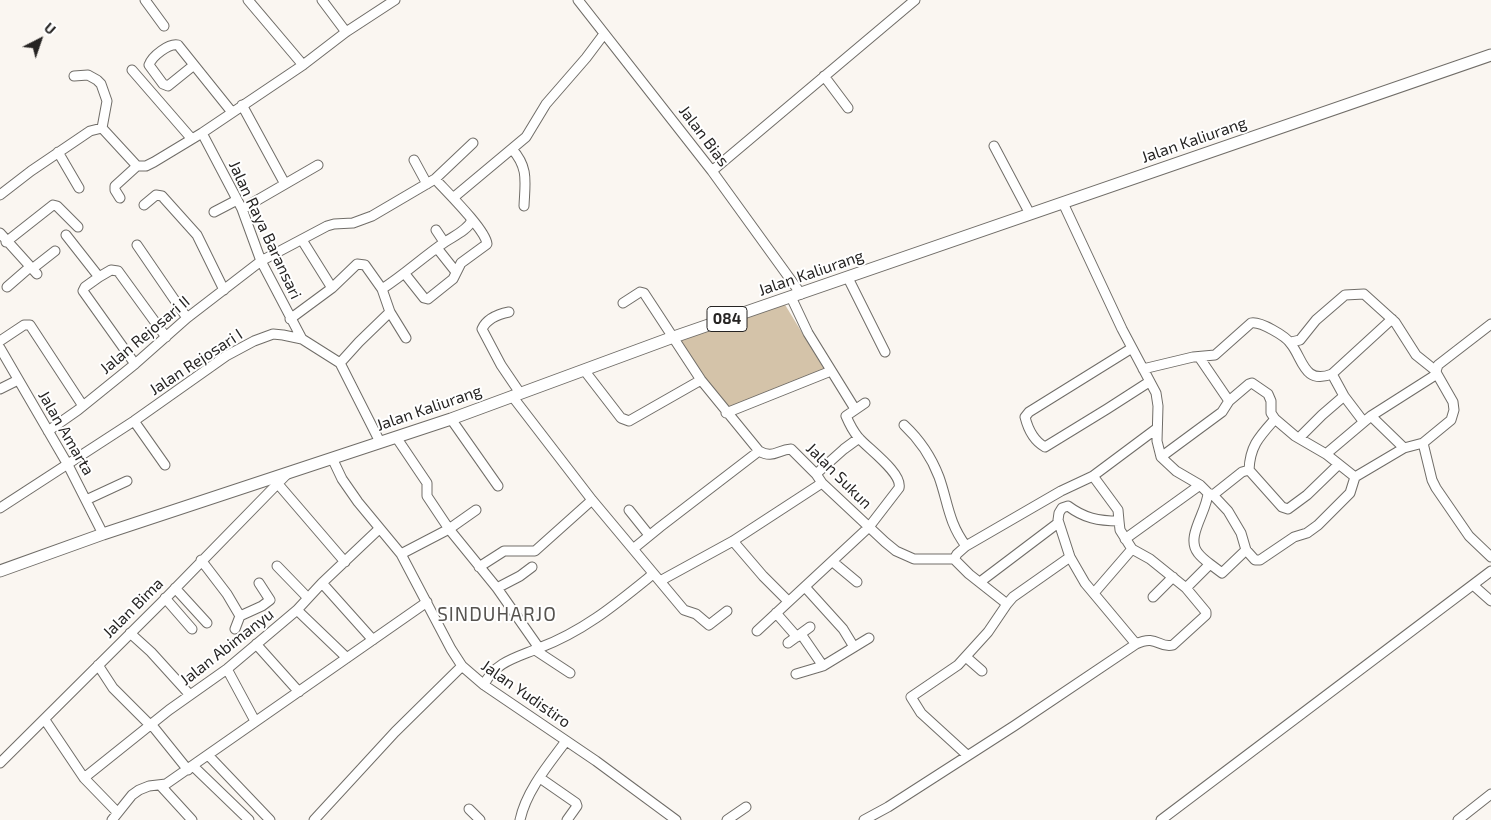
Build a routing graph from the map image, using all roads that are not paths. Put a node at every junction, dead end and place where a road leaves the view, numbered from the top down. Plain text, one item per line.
1 (145, 0) edge
2 (248, 0) edge
3 (395, 0) edge
4 (578, 0) edge
5 (915, 0) edge
6 (327, 2) edge
7 (164, 26) dead end
8 (346, 32) junction
9 (604, 34) junction
10 (1491, 55) edge
11 (194, 65) junction
12 (303, 65) junction
13 (132, 70) dead end
14 (825, 75) junction
15 (74, 76) dead end
16 (242, 105) junction
17 (850, 106) dead end
18 (232, 112) junction
19 (102, 128) junction
20 (202, 132) junction
21 (191, 138) junction
22 (473, 143) dead end
23 (994, 146) dead end
24 (512, 149) junction
25 (58, 152) junction
26 (414, 160) dead end
27 (318, 165) dead end
28 (137, 166) junction
29 (712, 171) junction
30 (431, 181) junction
31 (285, 184) junction
32 (78, 188) dead end
33 (0, 195) edge
34 (120, 198) dead end
35 (453, 198) junction
36 (237, 200) junction
37 (1063, 203) junction
38 (144, 205) dead end
39 (524, 206) dead end
40 (242, 209) junction
41 (214, 212) dead end
42 (1030, 214) junction
43 (472, 220) junction
44 (78, 227) dead end
45 (436, 230) dead end
46 (0, 233) edge
47 (66, 235) dead end
48 (302, 240) junction
49 (6, 242) junction
50 (137, 245) dead end
51 (440, 245) junction
52 (55, 251) dead end
53 (260, 261) junction
54 (33, 270) junction
55 (456, 272) junction
56 (405, 274) junction
57 (99, 277) junction
58 (848, 278) junction
59 (7, 287) dead end
60 (332, 288) junction
61 (224, 290) junction
62 (382, 290) junction
63 (796, 295) junction
64 (623, 303) dead end
65 (390, 312) junction
66 (509, 312) dead end
67 (187, 318) junction
68 (290, 319) junction
69 (1392, 319) junction
70 (1491, 324) edge
71 (166, 337) junction
72 (406, 338) dead end
73 (674, 338) junction
74 (302, 339) junction
75 (0, 341) edge
76 (1291, 342) junction
77 (0, 348) edge
78 (1132, 348) junction
79 (885, 352) dead end
80 (1199, 357) junction
81 (340, 363) junction
82 (134, 364) junction
83 (1143, 369) junction
84 (584, 370) junction
85 (831, 371) junction
86 (1436, 372) junction
87 (1332, 374) junction
88 (18, 380) junction
89 (701, 380) junction
90 (1149, 382) junction
91 (0, 389) edge
92 (516, 395) junction
93 (1344, 396) junction
94 (1229, 401) junction
95 (865, 403) dead end
96 (83, 406) junction
97 (855, 409) junction
98 (726, 413) junction
99 (1367, 418) junction
100 (1275, 419) junction
101 (451, 420) junction
102 (134, 421) junction
103 (904, 425) dead end
104 (1156, 429) junction
105 (48, 431) junction
106 (396, 437) junction
107 (859, 438) junction
108 (1299, 438) junction
109 (380, 442) junction
110 (1423, 443) junction
111 (1404, 448) junction
112 (759, 451) junction
113 (1326, 454) junction
114 (1161, 457) junction
115 (332, 458) junction
116 (165, 464) dead end
117 (1338, 464) junction
118 (68, 465) junction
119 (1249, 470) junction
120 (287, 473) junction
121 (816, 474) junction
122 (1093, 476) junction
123 (1354, 477) junction
124 (266, 480) junction
125 (127, 481) dead end
126 (822, 483) junction
127 (1200, 485) junction
128 (498, 486) dead end
129 (275, 487) junction
130 (1210, 494) junction
131 (86, 500) junction
132 (592, 500) junction
133 (0, 508) edge
134 (476, 510) dead end
135 (629, 510) dead end
136 (1118, 521) junction
137 (1058, 523) junction
138 (869, 527) junction
139 (379, 529) junction
140 (449, 529) junction
141 (103, 534) junction
142 (649, 535) junction
143 (1126, 539) junction
144 (733, 541) junction
145 (966, 546) junction
146 (633, 549) junction
147 (1132, 549) junction
148 (1246, 550) junction
149 (400, 554) junction
150 (1070, 557) junction
151 (1491, 557) edge
152 (954, 559) junction
153 (201, 560) junction
154 (344, 562) junction
155 (833, 562) junction
156 (1210, 564) junction
157 (277, 566) dead end
158 (480, 567) junction
159 (532, 567) dead end
160 (0, 571) edge
161 (1491, 571) edge
162 (653, 574) junction
163 (1173, 576) junction
164 (660, 581) junction
165 (857, 582) dead end
166 (980, 582) junction
167 (259, 583) dead end
168 (322, 583) junction
169 (1472, 585) junction
170 (805, 587) junction
171 (175, 588) junction
172 (497, 588) junction
173 (1186, 588) junction
174 (1094, 593) junction
175 (1153, 597) dead end
176 (165, 598) junction
177 (308, 598) junction
178 (788, 601) junction
179 (1491, 601) edge
180 (426, 602) junction
181 (1007, 604) junction
182 (297, 610) junction
183 (727, 611) dead end
184 (776, 612) junction
185 (240, 616) junction
186 (207, 622) dead end
187 (810, 627) dead end
188 (192, 629) dead end
189 (235, 629) dead end
190 (757, 631) dead end
191 (130, 633) junction
192 (799, 635) junction
193 (869, 638) dead end
194 (373, 640) junction
195 (788, 643) dead end
196 (256, 644) junction
197 (1136, 644) junction
198 (854, 647) junction
199 (537, 649) junction
200 (966, 657) junction
201 (347, 658) junction
202 (98, 665) junction
203 (462, 666) junction
204 (823, 666) junction
205 (227, 669) junction
206 (982, 671) dead end
207 (570, 673) dead end
208 (796, 674) dead end
209 (484, 685) junction
210 (299, 692) junction
211 (190, 695) junction
212 (45, 720) junction
213 (255, 721) junction
214 (150, 725) junction
215 (566, 741) junction
216 (208, 755) junction
217 (967, 755) junction
218 (0, 763) edge
219 (190, 768) junction
220 (84, 778) junction
221 (540, 778) junction
222 (160, 785) junction
223 (1491, 794) edge
224 (746, 807) dead end
225 (469, 809) dead end
226 (114, 816) edge
227 (523, 818) edge
228 (192, 820) edge
229 (249, 820) edge
230 (270, 820) edge
231 (314, 820) edge
232 (480, 820) edge
233 (567, 820) edge
234 (676, 820) edge
235 (727, 820) edge
236 (864, 820) edge
237 (1161, 820) edge
238 (1458, 820) edge

1 - 7 street
2 - 12 street
3 - 8 street
4 - 9 street, Jalan Bias
5 - 14 street
6 - 8 street
8 - 12 street
9 - 24 street
9 - 29 street, Jalan Bias
10 - 37 main road, Jalan Kaliurang / 084
11 - 11 street
11 - 18 street
12 - 16 street
13 - 21 street
14 - 17 street
14 - 29 street
15 - 19 street
16 - 18 street
16 - 31 street
18 - 20 street
19 - 25 street
19 - 28 street
20 - 21 street
20 - 36 street, Jalan Raya Baransari
21 - 28 street
22 - 30 street, Jalan Rejosari II
23 - 42 street
24 - 35 street
24 - 39 street
25 - 32 street
25 - 33 street
26 - 30 street
27 - 31 street
28 - 34 street
29 - 63 street, Jalan Bias
30 - 35 street
30 - 48 street, Jalan Rejosari II
31 - 40 street
35 - 43 street
36 - 40 street, Jalan Raya Baransari
36 - 41 street
37 - 42 main road, Jalan Kaliurang / 084
37 - 78 street
38 - 61 street
40 - 53 street, Jalan Raya Baransari
42 - 58 main road, Jalan Kaliurang / 084
43 - 51 street
43 - 55 street
44 - 49 street
45 - 51 street
46 - 49 street
47 - 57 street
48 - 53 street, Jalan Rejosari II
48 - 60 street
49 - 54 street
50 - 67 street
51 - 55 street
51 - 56 street
52 - 54 street
53 - 61 street, Jalan Rejosari II
53 - 68 street, Jalan Raya Baransari
54 - 59 street
55 - 56 street
56 - 62 street
57 - 71 street
57 - 82 street
58 - 63 main road, Jalan Kaliurang / 084
58 - 79 street
60 - 62 street
60 - 68 street
61 - 67 street, Jalan Rejosari II
62 - 65 street
63 - 73 main road, Jalan Kaliurang / 084
63 - 85 street, Jalan Bias
64 - 73 street
65 - 72 street
65 - 81 street
66 - 92 street
67 - 71 street, Jalan Rejosari II
68 - 74 street, Jalan Raya Baransari
69 - 76 street
69 - 86 street
69 - 87 street
70 - 86 street
71 - 82 street, Jalan Rejosari II
73 - 84 main road, Jalan Kaliurang / 084
73 - 89 street
74 - 81 street, Jalan Rejosari I
74 - 102 street, Jalan Rejosari I
75 - 96 street
76 - 80 street
76 - 87 street
77 - 88 street, Jalan Amarta
78 - 83 street
78 - 90 street
80 - 83 street
80 - 94 street
81 - 109 street
82 - 96 street, Jalan Rejosari II
83 - 90 street
84 - 89 street
84 - 92 main road, Jalan Kaliurang / 084
85 - 97 street, Jalan Bias
85 - 98 street
86 - 99 street
86 - 110 street
87 - 93 street
88 - 91 street
88 - 105 street, Jalan Amarta
89 - 98 street
90 - 104 street
92 - 101 main road, Jalan Kaliurang / 084
92 - 132 street
93 - 99 street
93 - 108 street
94 - 100 street
94 - 114 street
95 - 97 street
96 - 105 street, Jalan Rejosari II
97 - 107 street
98 - 112 street
99 - 111 street
99 - 113 street
100 - 108 street
100 - 119 street
101 - 106 main road, Jalan Kaliurang / 084
101 - 128 street
102 - 116 street
102 - 118 street, Jalan Rejosari I
103 - 145 street
104 - 114 street
104 - 122 street
105 - 118 street, Jalan Amarta
106 - 109 main road, Jalan Kaliurang / 084
106 - 140 street
107 - 121 street
107 - 138 street
108 - 113 street
109 - 115 main road, Jalan Kaliurang / 084
110 - 111 street
110 - 151 street
111 - 123 street
112 - 121 street, Jalan Sukun
112 - 142 street
113 - 117 street
114 - 127 street
115 - 120 main road, Jalan Kaliurang / 084
115 - 139 street, Jalan Yudistiro
117 - 119 street
117 - 123 street
118 - 131 street, Jalan Amarta
118 - 133 street, Jalan Rejosari I
119 - 130 street
120 - 124 main road, Jalan Kaliurang / 084
120 - 129 street, Jalan Bima
121 - 126 street, Jalan Sukun
122 - 136 street
122 - 145 street
123 - 148 street
124 - 129 main road
124 - 141 main road, Jalan Kaliurang / 084
125 - 131 street
126 - 138 street, Jalan Sukun
126 - 144 street
127 - 130 street
127 - 143 street
129 - 153 street, Jalan Bima
129 - 154 street
130 - 148 street
130 - 156 street
131 - 141 street, Jalan Amarta
132 - 146 street
132 - 158 street
134 - 140 street
135 - 142 street
136 - 137 street
136 - 143 street
137 - 150 street
137 - 166 street
138 - 152 street, Jalan Sukun
138 - 155 street
139 - 149 street, Jalan Yudistiro
139 - 154 street, Jalan Abimanyu
140 - 149 street
140 - 158 street
141 - 160 main road, Jalan Kaliurang / 084
142 - 146 street
143 - 147 street
144 - 164 street
144 - 178 street
145 - 152 street
146 - 162 street
147 - 163 street
147 - 174 street
148 - 156 street
149 - 180 street, Jalan Yudistiro
150 - 174 street
150 - 181 street
152 - 166 street
153 - 171 street, Jalan Bima
153 - 185 street
154 - 168 street, Jalan Abimanyu
155 - 165 street
155 - 170 street
156 - 173 street
157 - 177 street
158 - 172 street
159 - 172 street
161 - 169 street
162 - 164 street
162 - 199 street
163 - 173 street
163 - 175 street
164 - 183 street
166 - 181 street
167 - 185 street
168 - 177 street, Jalan Abimanyu
168 - 194 street
169 - 179 street
169 - 237 street
170 - 178 street
170 - 198 street
171 - 176 street, Jalan Bima
171 - 186 street
172 - 199 street
173 - 197 street
174 - 197 street
176 - 188 street
176 - 191 street, Jalan Bima
177 - 182 street, Jalan Abimanyu
178 - 184 street
180 - 194 street
180 - 203 street, Jalan Yudistiro
181 - 200 street
182 - 196 street, Jalan Abimanyu
182 - 201 street
184 - 190 street
184 - 192 street
185 - 189 street
187 - 192 street
191 - 202 street, Jalan Bima
191 - 211 street
192 - 195 street
192 - 204 street
193 - 198 street
194 - 201 street
196 - 205 street, Jalan Abimanyu
196 - 210 street
197 - 217 street
198 - 204 street
199 - 207 street
199 - 209 street
200 - 206 street
200 - 217 street
201 - 210 street
202 - 212 street, Jalan Bima
202 - 214 street
203 - 209 street, Jalan Yudistiro
203 - 231 street
204 - 208 street
205 - 211 street, Jalan Abimanyu
205 - 213 street
209 - 215 street, Jalan Yudistiro
210 - 213 street
211 - 214 street, Jalan Abimanyu
212 - 218 street, Jalan Bima
212 - 220 street
213 - 216 street
214 - 219 street
214 - 220 street, Jalan Abimanyu
215 - 221 street
215 - 234 street, Jalan Yudistiro
216 - 219 street
216 - 230 street
217 - 236 street
219 - 222 street
219 - 229 street
220 - 226 street
221 - 227 street
221 - 233 street
222 - 226 street
222 - 228 street
223 - 238 street
224 - 235 street
225 - 232 street

